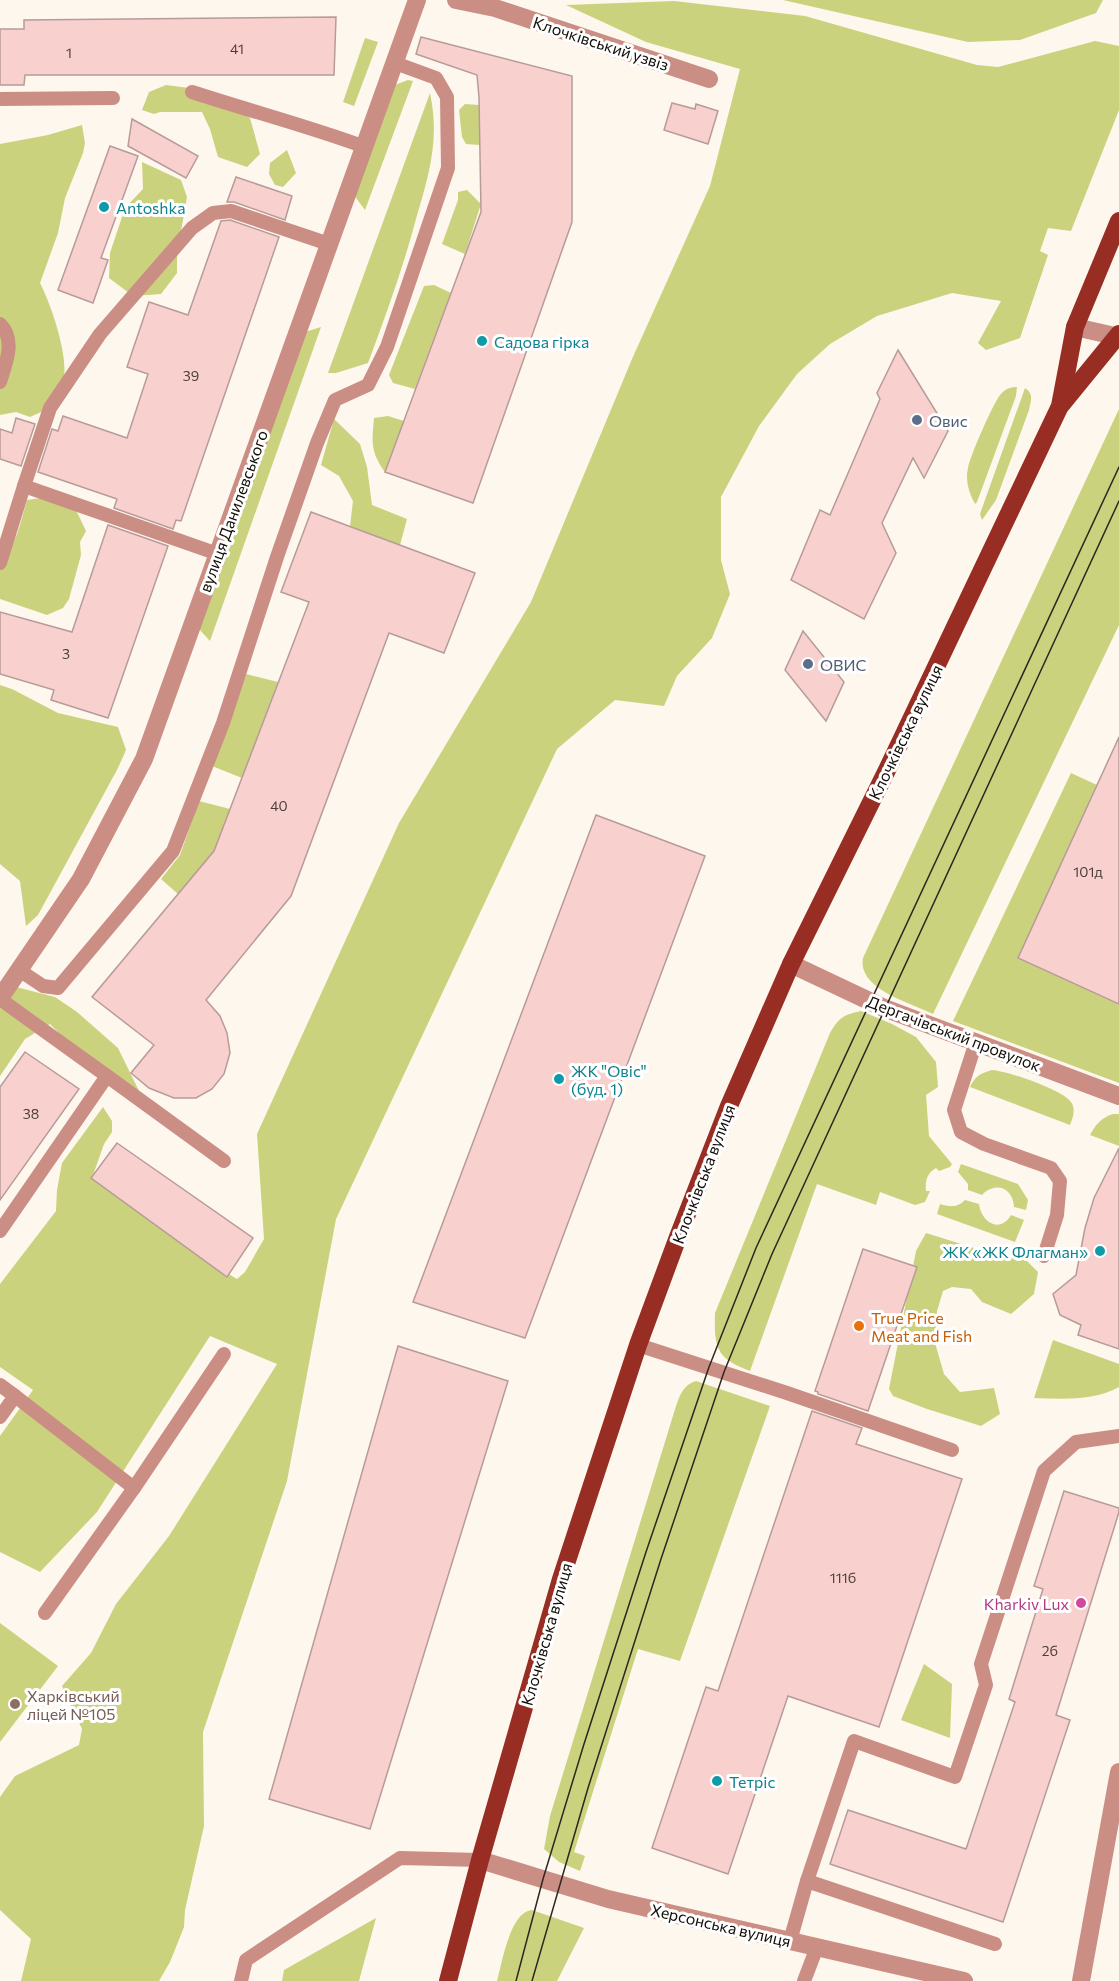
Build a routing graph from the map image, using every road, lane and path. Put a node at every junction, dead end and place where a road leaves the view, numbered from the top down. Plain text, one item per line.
1 (417, 0) edge
2 (456, 0) edge
3 (395, 63) junction
4 (710, 79) dead end
5 (192, 92) dead end
6 (113, 98) dead end
7 (0, 99) edge
8 (365, 147) junction
9 (1119, 221) edge
10 (329, 244) junction
11 (0, 324) edge
12 (1075, 327) junction
13 (1119, 336) edge
14 (0, 382) edge
15 (1060, 406) junction
16 (24, 486) junction
17 (218, 554) junction
18 (0, 563) edge
19 (791, 964) junction
20 (19, 970) junction
21 (0, 998) edge
22 (976, 1042) junction
23 (106, 1076) junction
24 (1119, 1096) edge
25 (224, 1161) dead end
26 (0, 1231) edge
27 (1044, 1256) dead end
28 (638, 1345) junction
29 (224, 1354) dead end
30 (0, 1385) edge
31 (15, 1396) junction
32 (0, 1417) edge
33 (1119, 1436) edge
34 (952, 1450) dead end
35 (134, 1488) junction
36 (45, 1613) dead end
37 (1119, 1772) edge
38 (480, 1860) junction
39 (807, 1881) junction
40 (790, 1941) junction
41 (995, 1944) dead end
42 (817, 1947) junction
43 (241, 1981) edge
44 (448, 1981) edge
45 (804, 1981) edge
46 (964, 1981) edge
47 (1081, 1981) edge

1 - 3 street, вулиця Данилевського
2 - 4 street, Клочківський узвіз
3 - 8 street, вулиця Данилевського
3 - 20 lane
5 - 8 lane
6 - 7 lane
8 - 10 street, вулиця Данилевського
9 - 12 main road, Клочківська вулиця
10 - 16 lane
10 - 17 street, вулиця Данилевського
11 - 14 lane
12 - 13 street
12 - 15 main road, Клочківська вулиця
13 - 15 main road, Клочківська вулиця
15 - 19 main road, Клочківська вулиця
16 - 17 lane
16 - 18 lane
17 - 20 street, вулиця Данилевського
19 - 22 street, Дергачівський провулок
19 - 28 main road, Клочківська вулиця
20 - 21 street, вулиця Данилевського
21 - 23 lane
22 - 24 street, Дергачівський провулок
22 - 27 lane
23 - 25 lane
23 - 26 lane
28 - 34 lane
28 - 38 main road, Клочківська вулиця
29 - 35 lane
30 - 31 lane
31 - 32 lane
31 - 35 lane
33 - 39 lane
35 - 36 lane
37 - 47 street
38 - 40 street, Херсонська вулиця
38 - 43 lane
38 - 44 main road, Клочківська вулиця
39 - 40 lane
39 - 41 lane
40 - 42 street, Херсонська вулиця
42 - 45 lane
42 - 46 street, Херсонська вулиця

